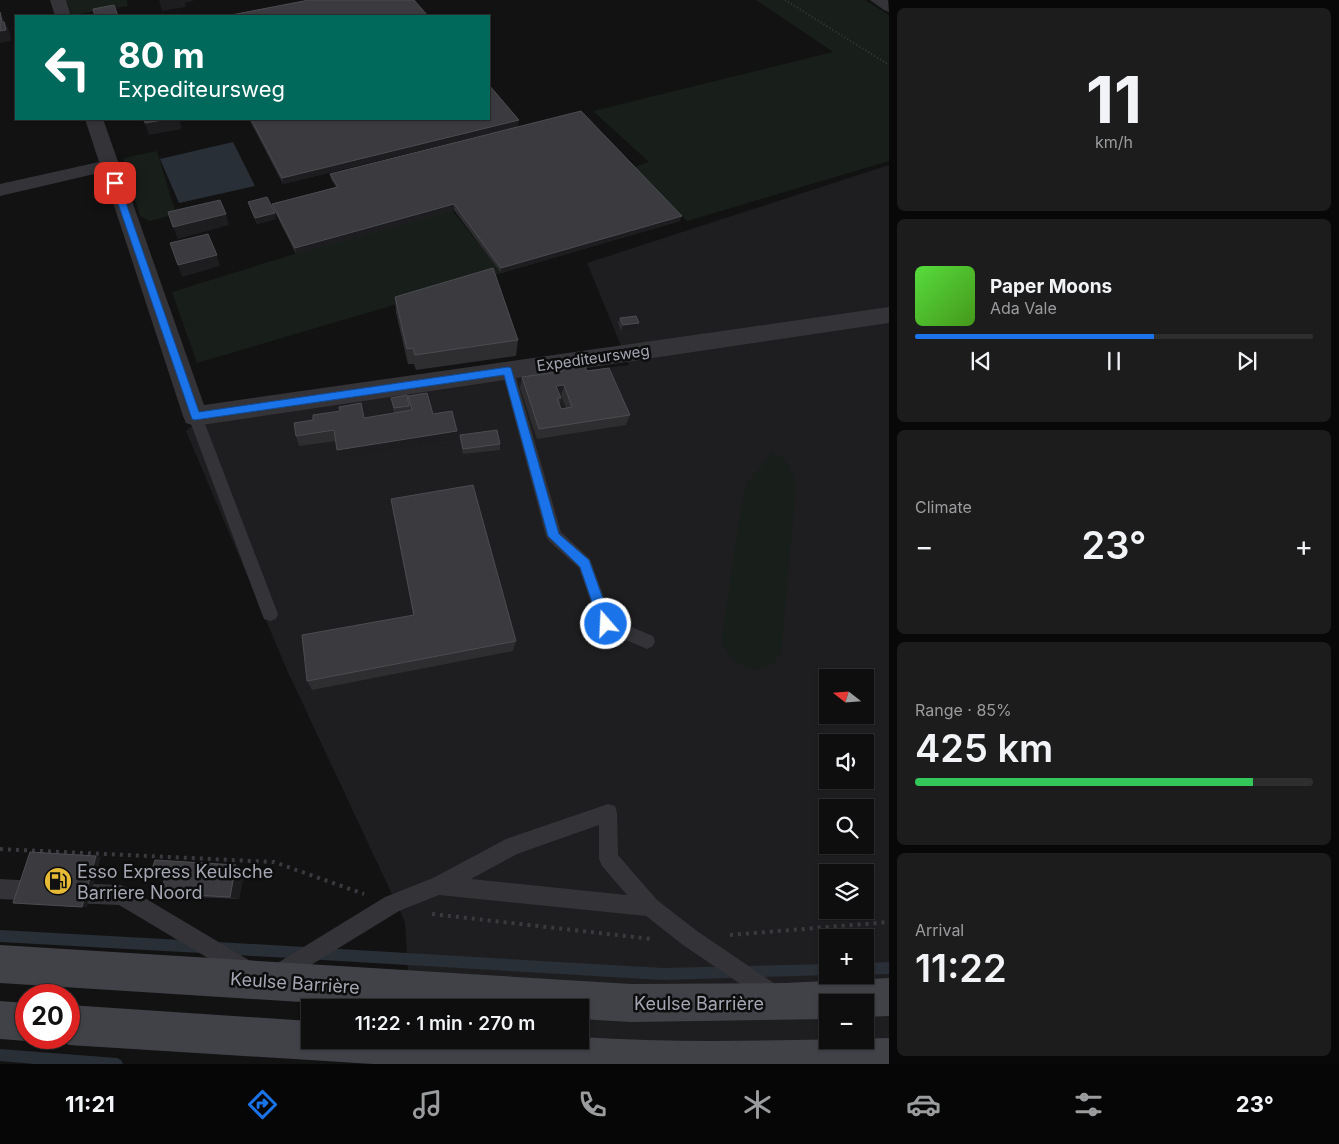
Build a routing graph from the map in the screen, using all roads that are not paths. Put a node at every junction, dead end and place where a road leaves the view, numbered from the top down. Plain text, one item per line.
1 (58, 0) edge
2 (878, 0) edge
3 (889, 7) edge
4 (63, 15) edge
5 (94, 120) edge
6 (109, 166) junction
7 (0, 190) edge
8 (889, 315) edge
9 (508, 371) junction
10 (195, 416) junction
11 (270, 614) dead end
12 (647, 641) dead end
13 (439, 885) junction
14 (0, 889) edge
15 (650, 907) junction
16 (0, 964) edge
17 (265, 981) junction
18 (889, 997) edge
19 (786, 1002) junction
20 (0, 1020) edge
21 (15, 1021) edge
22 (80, 1026) edge
23 (889, 1058) edge
24 (637, 1063) edge
25 (720, 1063) edge

1 - 4 street
2 - 3 street
5 - 6 street
6 - 7 street
6 - 10 street
8 - 9 street, Expediteursweg
9 - 10 street, Expediteursweg
9 - 12 lane
10 - 11 lane
13 - 15 lane
13 - 15 lane
13 - 17 lane
14 - 17 lane
15 - 19 lane
16 - 17 main road, Keulse Barrière
17 - 19 main road, Keulse Barrière
18 - 19 main road, Keulse Barrière
20 - 21 main road
22 - 24 main road
23 - 25 main road
24 - 25 main road

